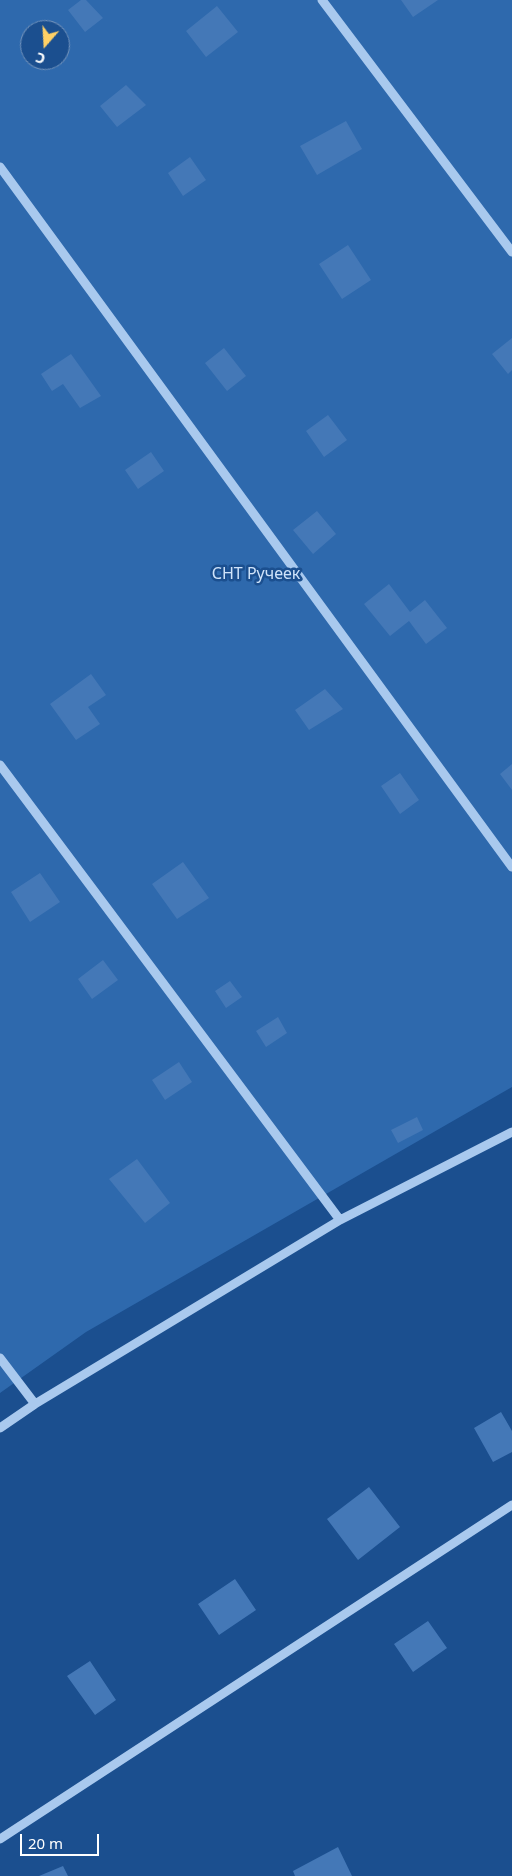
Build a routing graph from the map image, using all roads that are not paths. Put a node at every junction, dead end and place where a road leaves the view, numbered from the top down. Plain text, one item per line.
1 (322, 0) edge
2 (0, 167) edge
3 (512, 252) edge
4 (0, 765) edge
5 (512, 867) edge
6 (512, 1132) edge
7 (340, 1220) junction
8 (0, 1358) edge
9 (35, 1404) junction
10 (0, 1428) edge
11 (512, 1505) edge
12 (0, 1839) edge

1 - 3 street
2 - 5 street
4 - 7 street
6 - 7 street
7 - 9 street
8 - 9 street
9 - 10 street
11 - 12 street

